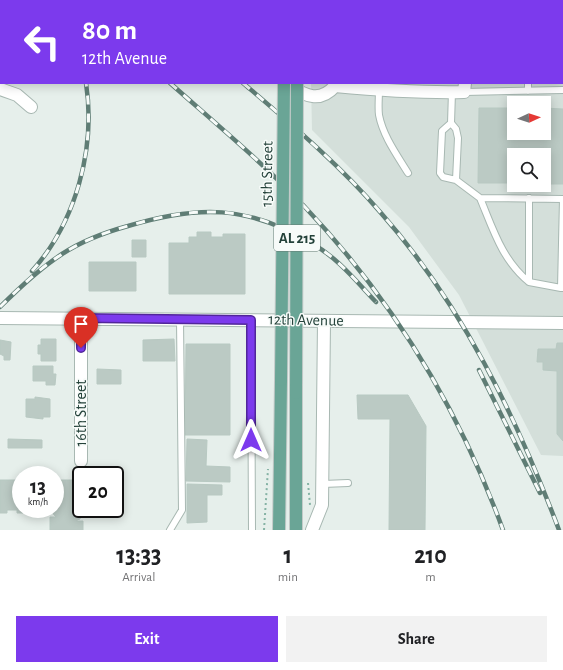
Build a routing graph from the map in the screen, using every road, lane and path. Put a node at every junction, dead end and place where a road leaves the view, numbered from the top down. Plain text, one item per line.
1 (284, 84) edge
2 (286, 84) edge
3 (298, 84) edge
4 (335, 84) edge
5 (528, 84) edge
6 (434, 87) edge
7 (464, 87) edge
8 (0, 89) edge
9 (379, 90) junction
10 (563, 90) edge
11 (528, 91) junction
12 (452, 92) junction
13 (31, 107) dead end
14 (451, 123) junction
15 (408, 173) dead end
16 (456, 180) junction
17 (480, 198) junction
18 (530, 198) junction
19 (563, 199) edge
20 (529, 282) junction
21 (562, 288) edge
22 (0, 318) edge
23 (81, 318) junction
24 (180, 319) junction
25 (251, 320) junction
26 (324, 321) junction
27 (563, 323) edge
28 (81, 460) dead end
29 (348, 483) dead end
30 (323, 484) junction
31 (170, 530) edge
32 (252, 530) edge
33 (280, 530) edge
34 (296, 530) edge
35 (312, 530) edge

1 - 33 main road, 15th Street / AL 215, bridge
2 - 4 street
3 - 34 main road, 15th Street / AL 215, bridge
4 - 9 street
5 - 11 lane
6 - 9 street
6 - 12 street
7 - 11 lane
7 - 12 street
8 - 13 street
9 - 15 lane
10 - 11 lane
12 - 14 lane
14 - 16 lane
14 - 16 lane
16 - 17 lane
17 - 18 lane
17 - 20 lane
18 - 19 lane
18 - 20 lane
19 - 21 lane
20 - 21 lane
22 - 23 street, 12th Avenue
23 - 24 street, 12th Avenue
23 - 28 street, 16th Street
24 - 25 street, 12th Avenue
24 - 31 lane
25 - 26 street, 12th Avenue
25 - 32 lane
26 - 27 street, 12th Avenue
26 - 30 street
29 - 30 lane
30 - 35 street

